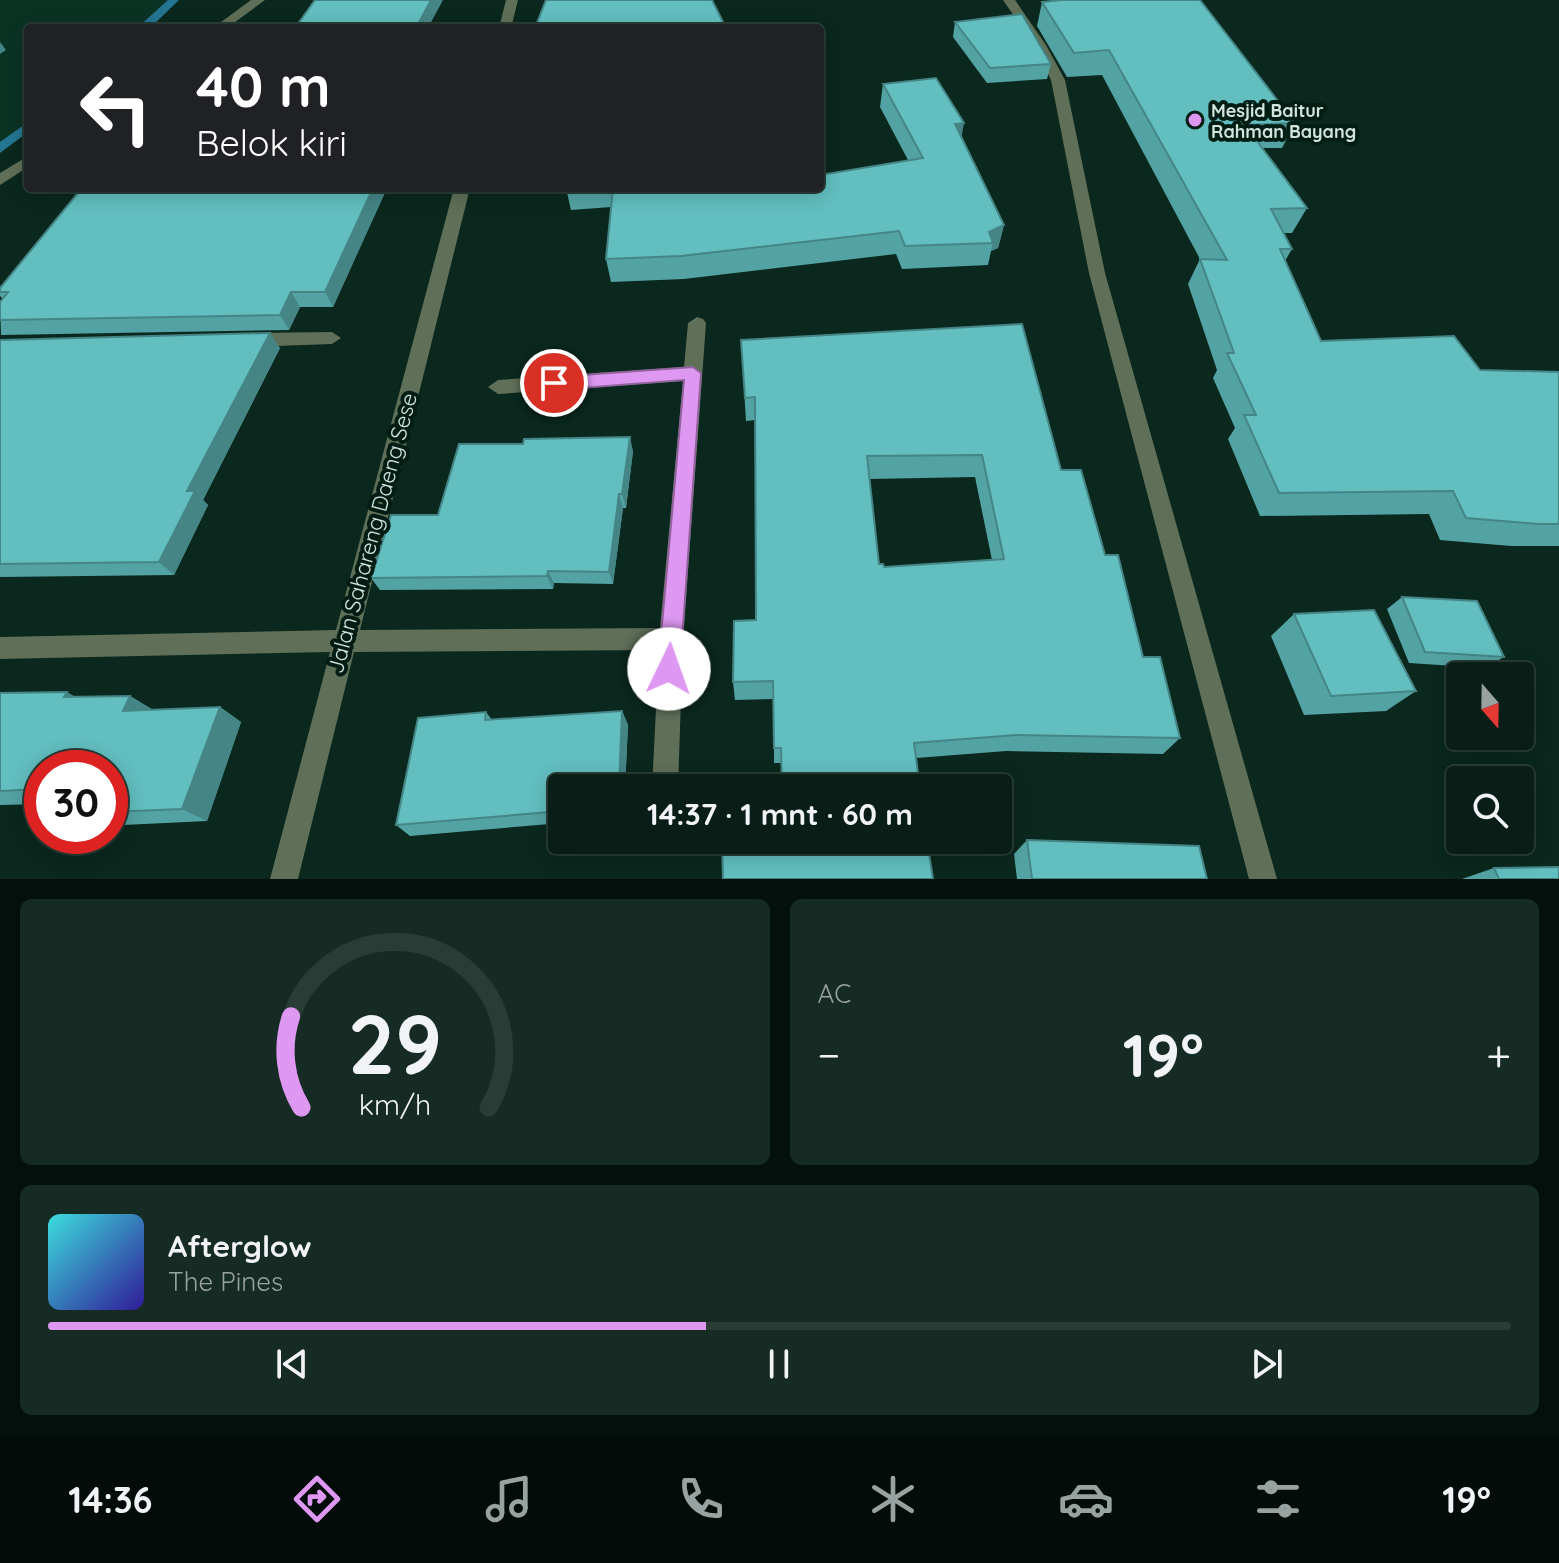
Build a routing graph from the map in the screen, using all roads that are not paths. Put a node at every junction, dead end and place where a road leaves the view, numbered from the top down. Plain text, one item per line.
1 (259, 0) edge
2 (512, 0) edge
3 (1009, 0) edge
4 (225, 24) edge
5 (506, 24) edge
6 (24, 163) edge
7 (5, 176) edge
8 (461, 192) edge
9 (697, 323) dead end
10 (332, 338) dead end
11 (222, 340) edge
12 (693, 373) junction
13 (498, 387) dead end
14 (671, 639) junction
15 (343, 641) junction
16 (0, 648) edge
17 (666, 774) edge
18 (284, 879) edge
19 (1263, 879) edge

1 - 4 street
2 - 5 street
3 - 19 street
6 - 7 street
8 - 15 street, Jalan Sahareng Daeng Sese
9 - 12 street
10 - 11 street
12 - 13 street
12 - 14 street
14 - 15 street
14 - 17 street
15 - 16 street
15 - 18 street, Jalan Sahareng Daeng Sese

